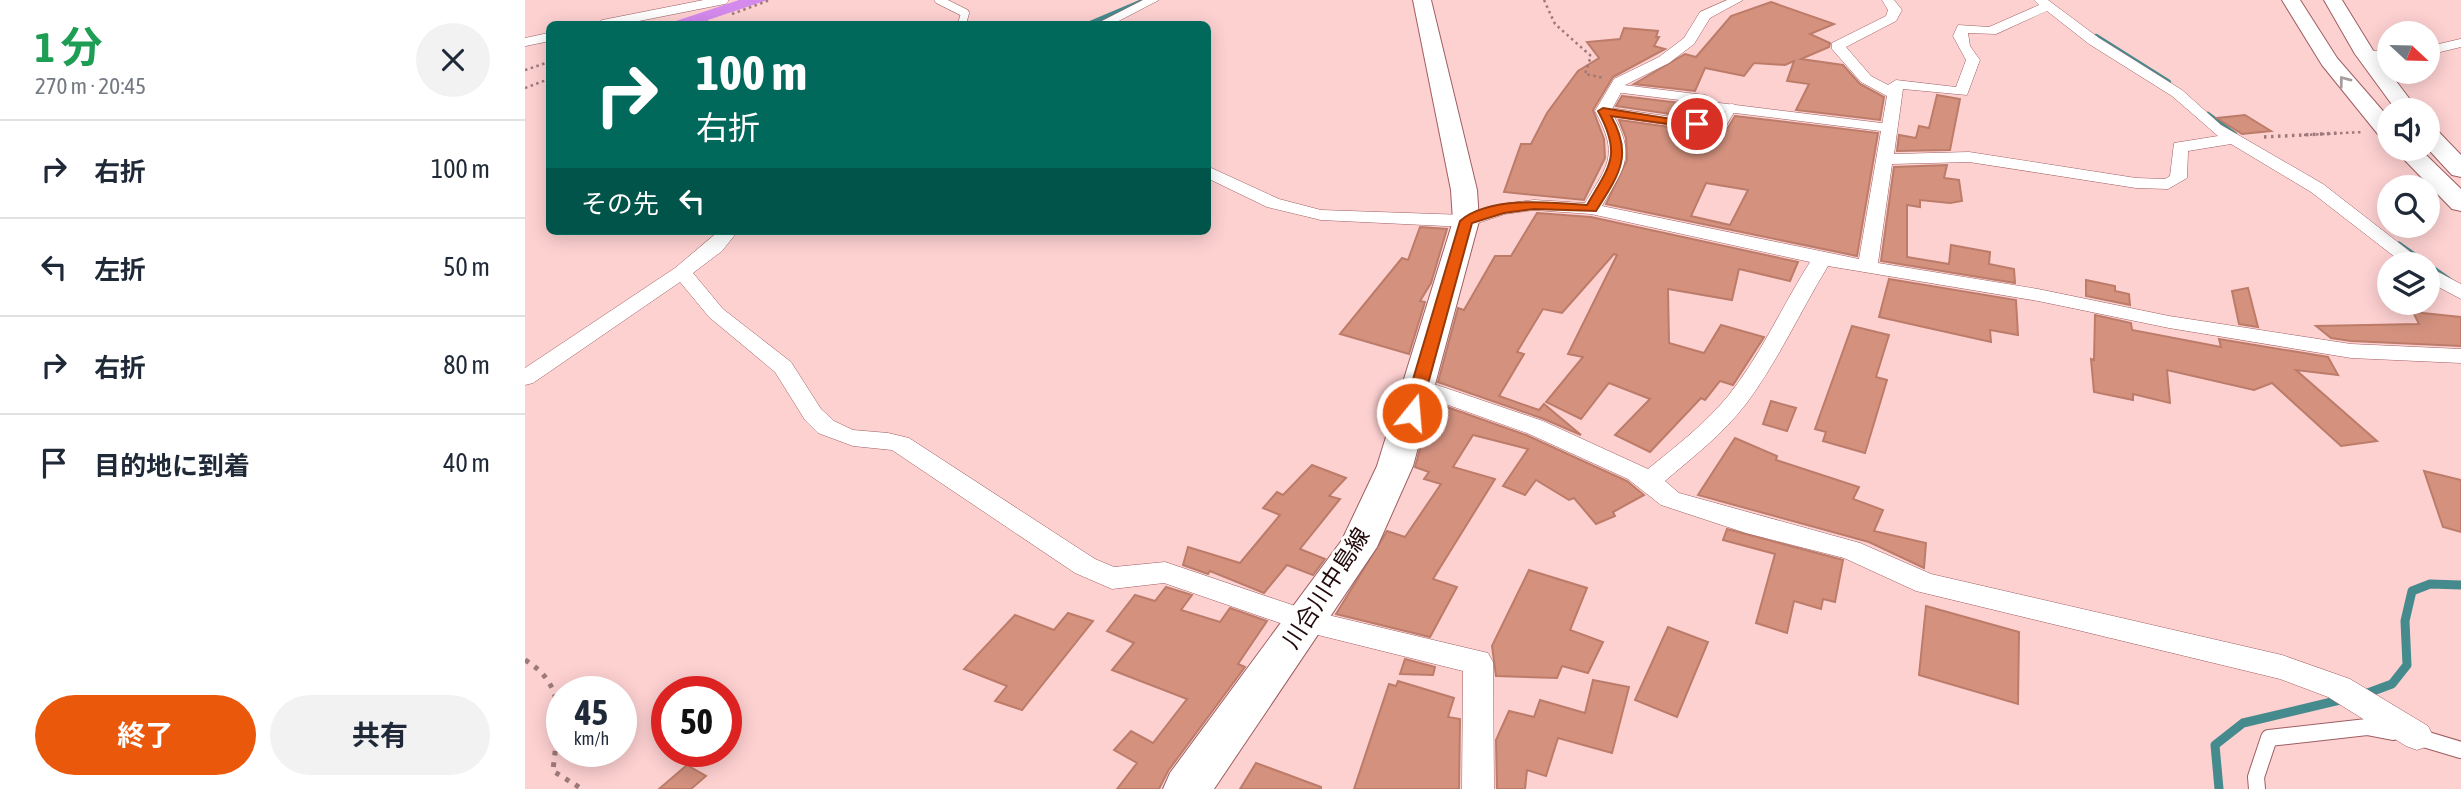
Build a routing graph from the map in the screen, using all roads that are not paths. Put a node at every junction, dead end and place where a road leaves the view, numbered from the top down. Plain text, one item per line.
1 (724, 0) edge
2 (939, 0) edge
3 (1153, 0) edge
4 (1422, 0) edge
5 (1737, 0) edge
6 (1888, 0) edge
7 (2291, 0) edge
8 (2333, 0) edge
9 (2043, 4) edge
10 (618, 21) edge
11 (963, 21) edge
12 (1109, 21) edge
13 (546, 38) edge
14 (525, 42) edge
15 (2461, 44) edge
16 (2440, 48) edge
17 (2365, 54) junction
18 (2377, 55) edge
19 (1617, 85) junction
20 (1892, 93) junction
21 (2398, 98) edge
22 (1732, 108) junction
23 (1603, 111) junction
24 (2377, 119) edge
25 (1889, 128) junction
26 (2233, 139) junction
27 (2440, 147) edge
28 (1886, 159) junction
29 (2418, 161) edge
30 (2461, 170) edge
31 (1211, 173) edge
32 (2461, 203) edge
33 (1591, 209) junction
34 (1466, 221) junction
35 (726, 235) edge
36 (2400, 252) edge
37 (1822, 259) junction
38 (1868, 266) junction
39 (682, 272) junction
40 (2440, 280) edge
41 (2461, 293) edge
42 (2461, 356) edge
43 (525, 378) edge
44 (1420, 387) junction
45 (1648, 482) junction
46 (1306, 621) junction
47 (2339, 688) joint
48 (2417, 736) junction
49 (2461, 750) edge
50 (1187, 789) edge
51 (1478, 789) edge
52 (2257, 789) edge

1 - 10 lane
2 - 11 lane
3 - 12 street
4 - 34 main road, 川合川中島線
5 - 19 street
6 - 20 street
24 -> 7 main road
8 - 17 main road
9 - 20 street
9 - 26 street
13 - 14 lane
15 - 16 lane
17 - 18 lane
17 - 21 main road
19 - 22 lane
19 - 23 street
20 - 25 street
22 - 23 lane
22 - 25 lane
23 - 33 street
25 - 28 street
26 - 28 street
26 - 36 street
27 - 30 main road
28 - 38 street
29 - 32 main road
31 - 34 street
33 - 34 street
33 - 37 street
34 - 44 main road, 川合川中島線
35 - 39 street
37 - 38 street
37 - 45 street
38 - 42 street
39 - 43 street
39 - 46 street
40 - 41 street
44 - 45 street
44 - 46 main road, 川合川中島線
45 - 47 street
46 - 50 main road, 川合川中島線
46 - 51 street
47 - 48 street
48 - 49 lane
48 - 52 lane

